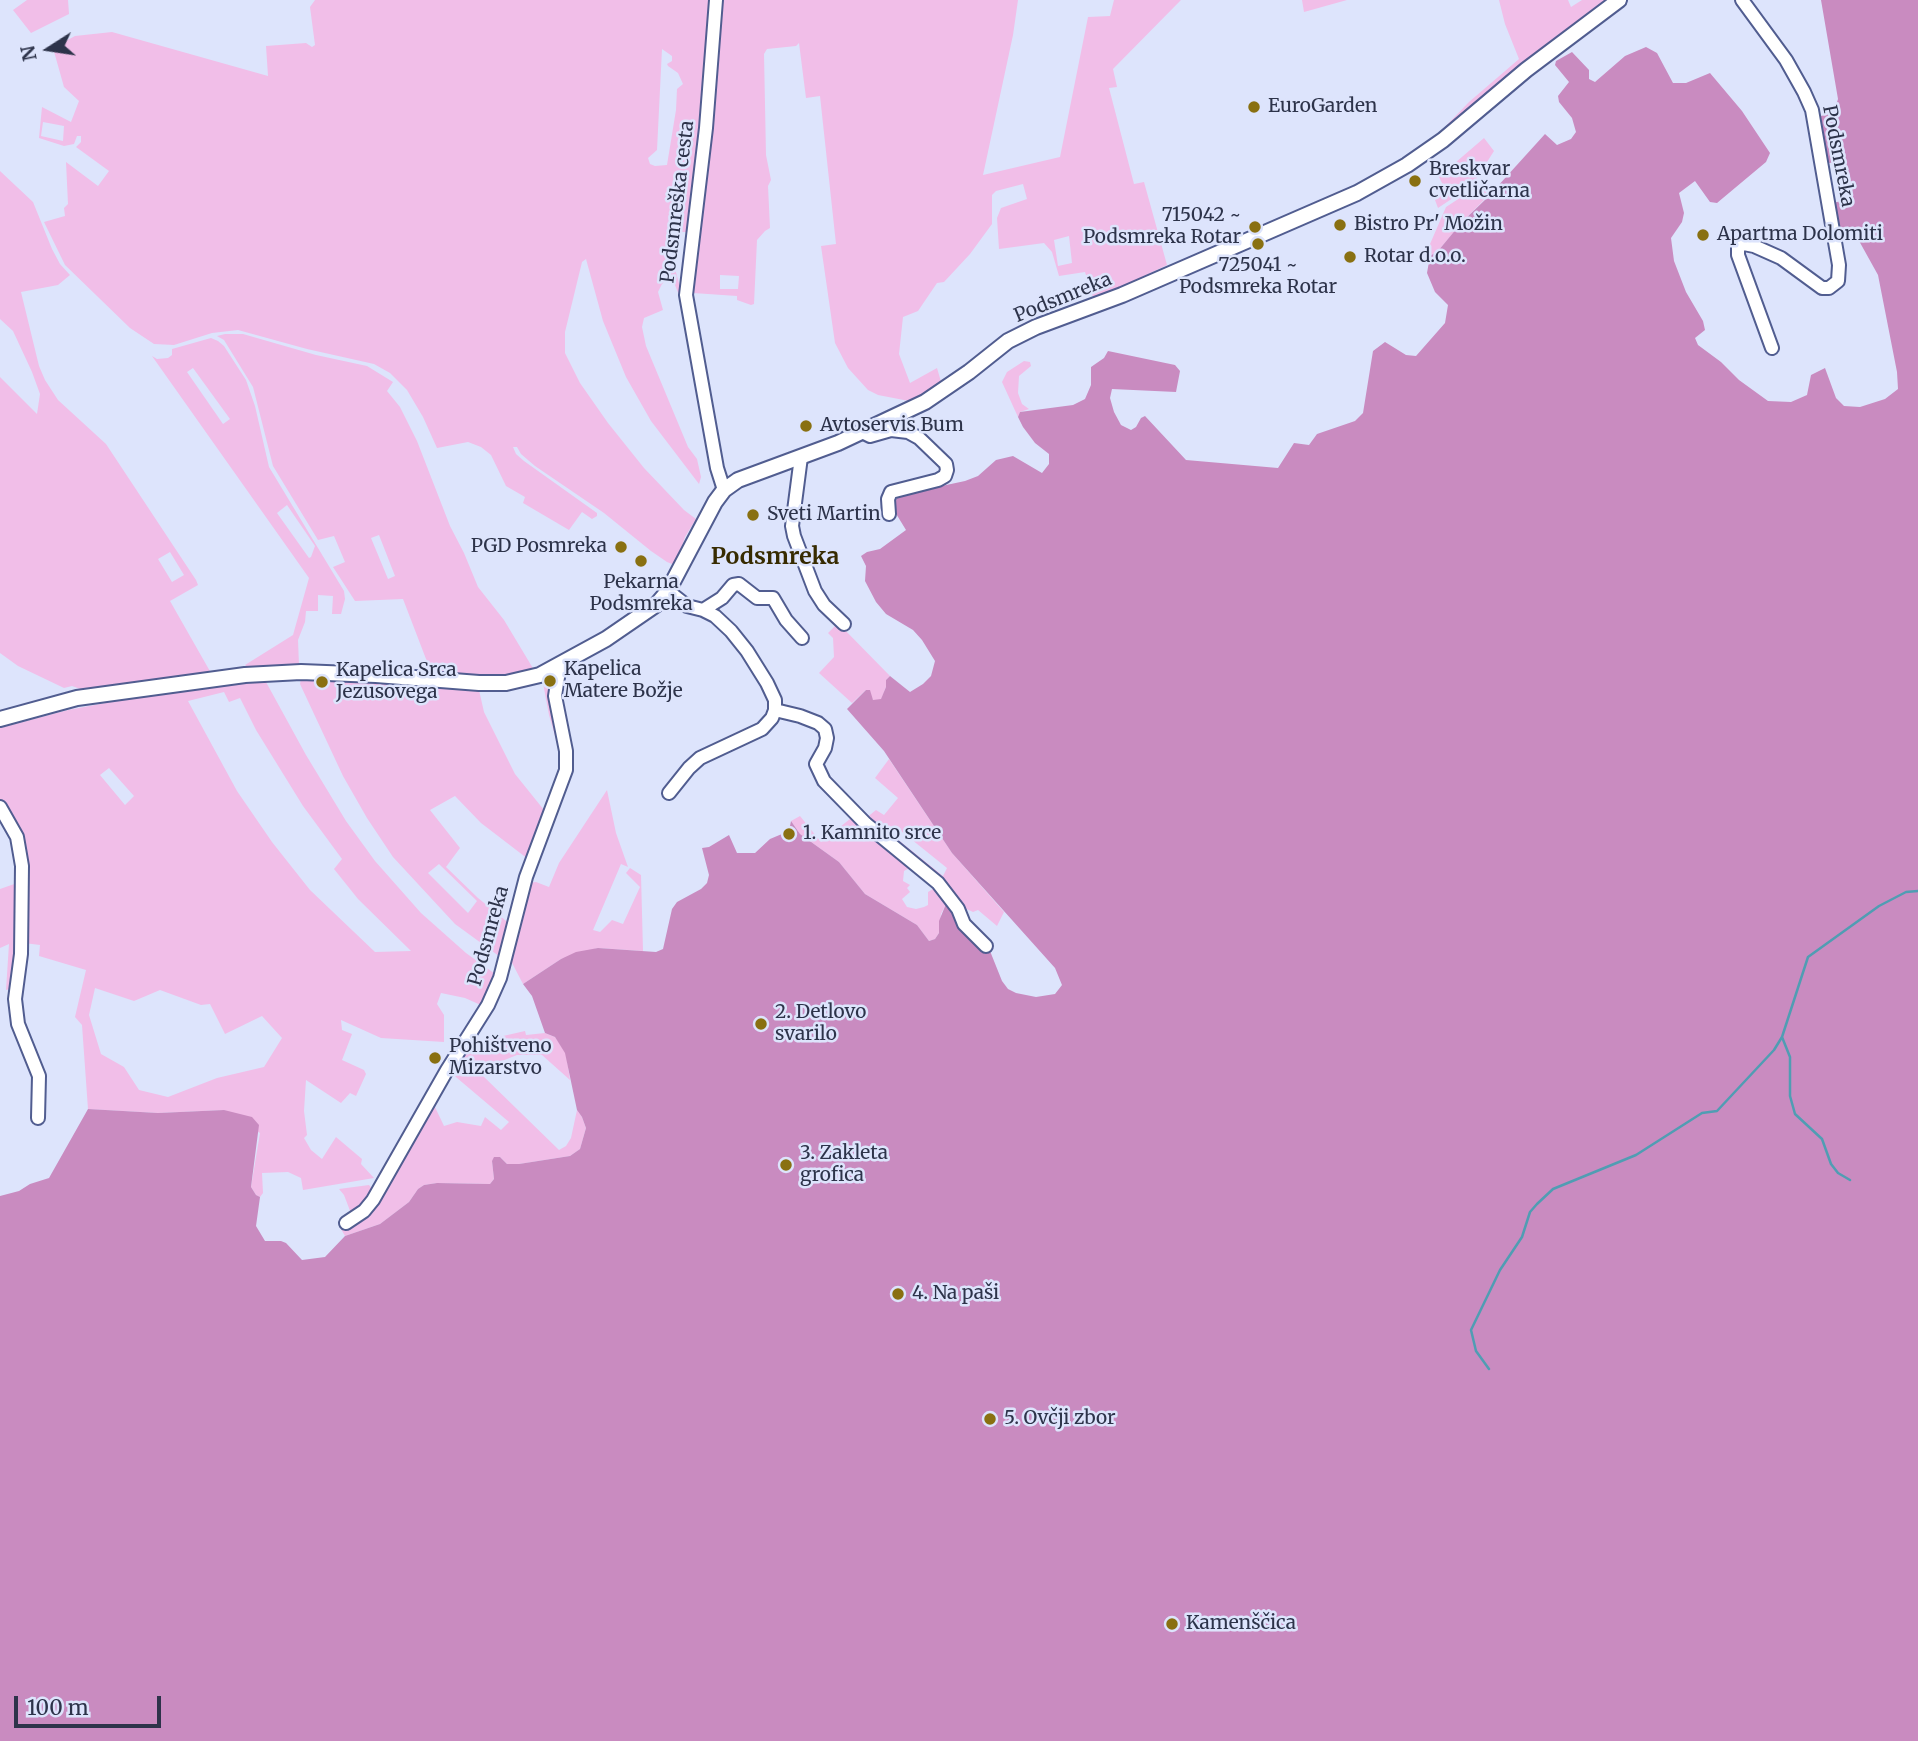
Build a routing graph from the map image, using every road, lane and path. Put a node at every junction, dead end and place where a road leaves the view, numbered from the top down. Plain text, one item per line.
1 (716, 0) edge
2 (1619, 0) edge
3 (1742, 0) edge
4 (1772, 348) dead end
5 (862, 432) junction
6 (801, 457) junction
7 (724, 490) junction
8 (889, 514) dead end
9 (668, 591) junction
10 (704, 610) junction
11 (844, 624) dead end
12 (802, 638) dead end
13 (560, 666) junction
14 (775, 710) junction
15 (1, 718) edge
16 (669, 793) dead end
17 (0, 807) edge
18 (986, 946) dead end
19 (37, 1118) dead end
20 (346, 1223) dead end

1 - 7 street, Podsmreška cesta
2 - 5 street, Podsmreka
3 - 4 street, Podsmreka
5 - 6 street, Podsmreka
5 - 8 street
6 - 7 street, Podsmreka
6 - 11 street
7 - 9 street
9 - 10 street
9 - 13 street
10 - 12 street
10 - 14 street
13 - 15 street
13 - 20 street, Podsmreka
14 - 16 street
14 - 18 street
17 - 19 street

